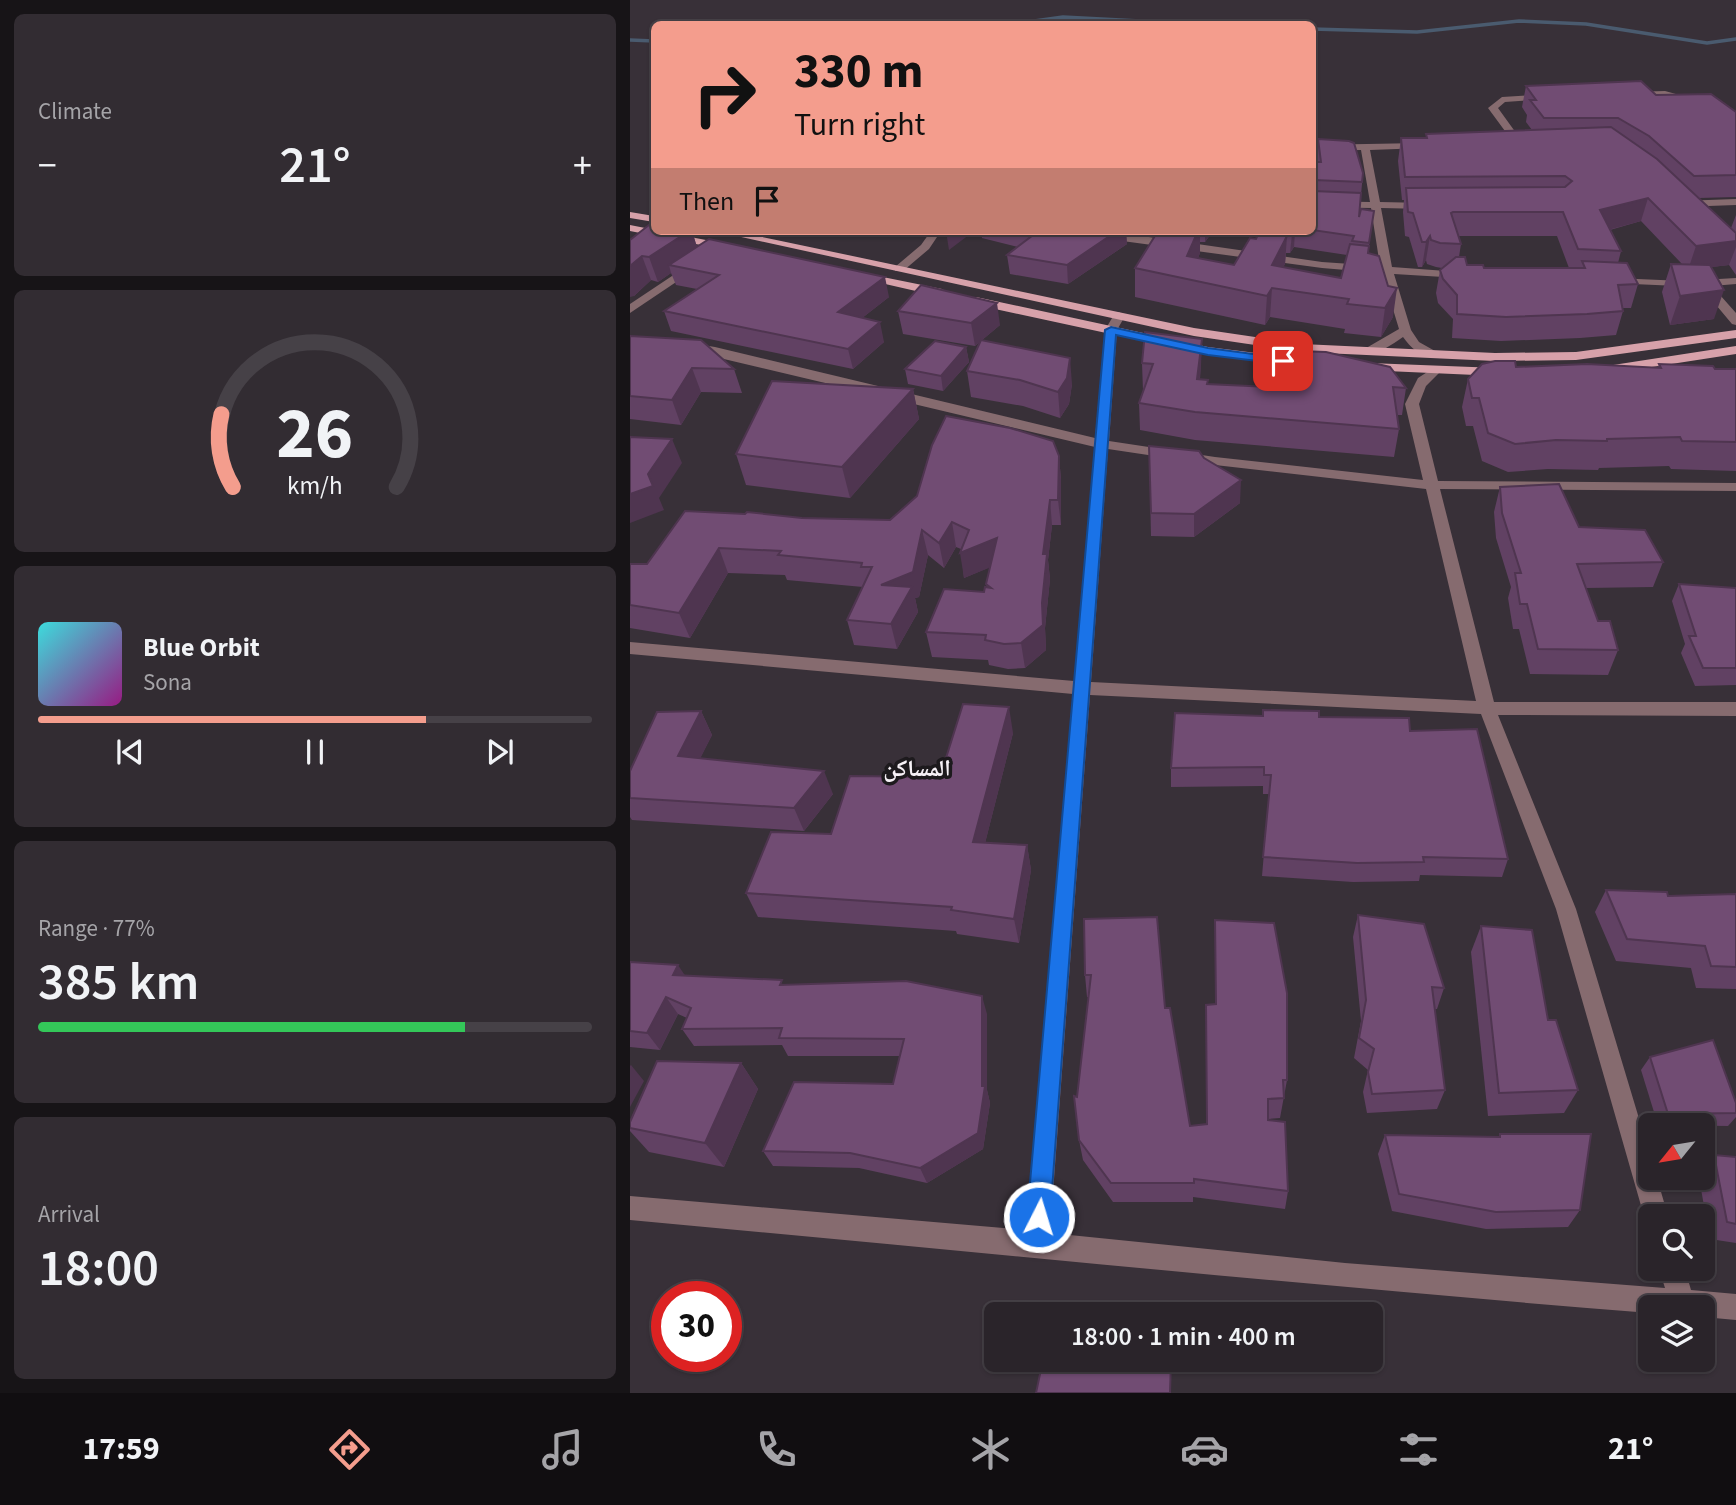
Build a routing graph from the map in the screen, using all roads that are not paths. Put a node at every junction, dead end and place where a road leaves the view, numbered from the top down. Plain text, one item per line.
1 (1623, 95) edge
2 (1560, 96) edge
3 (1699, 103) edge
4 (1505, 144) edge
5 (1519, 144) junction
6 (1532, 144) edge
7 (1435, 146) edge
8 (1365, 147) junction
9 (1316, 148) edge
10 (1672, 195) edge
11 (1736, 202) edge
12 (1316, 204) edge
13 (1680, 204) junction
14 (1376, 206) junction
15 (1441, 206) edge
16 (1690, 213) edge
17 (630, 215) edge
18 (651, 218) edge
19 (630, 228) edge
20 (651, 234) edge
21 (656, 235) edge
22 (738, 235) edge
23 (933, 235) edge
24 (1109, 235) edge
25 (719, 252) joint
26 (899, 269) junction
27 (1387, 271) junction
28 (853, 274) edge
29 (1468, 275) edge
30 (1603, 281) edge
31 (1736, 281) edge
32 (1704, 283) junction
33 (630, 309) edge
34 (1736, 321) edge
35 (1115, 323) junction
36 (1405, 330) junction
37 (1736, 334) edge
38 (679, 345) edge
39 (1736, 350) edge
40 (1367, 351) junction
41 (1431, 354) junction
42 (1307, 363) edge
43 (1356, 366) joint
44 (1598, 370) edge
45 (1436, 371) junction
46 (1512, 372) edge
47 (1384, 381) edge
48 (1396, 390) edge
49 (1412, 404) junction
50 (1101, 444) junction
51 (1431, 485) junction
52 (1736, 487) edge
53 (630, 648) edge
54 (1081, 687) junction
55 (1487, 708) junction
56 (1736, 709) edge
57 (1652, 1204) edge
58 (630, 1208) edge
59 (1037, 1244) junction
60 (1638, 1299) edge
61 (1715, 1305) edge
62 (1736, 1307) edge

1 - 3 street
2 - 5 street
4 - 5 street
5 - 6 street
7 - 8 street
8 - 9 street
8 - 14 street
10 - 13 street
11 - 13 street
12 - 14 street
13 - 16 street
14 - 15 street
14 - 27 street
17 - 18 main road
19 - 20 main road
21 - 25 main road
22 - 26 main road
23 - 26 street
24 - 27 street
25 - 33 street
26 - 35 main road
27 - 29 street
27 - 36 street
28 - 35 main road
30 - 32 street
31 - 32 street
32 - 34 street
35 - 40 main road
35 - 42 main road
35 - 50 street
36 - 40 street
36 - 41 street
37 - 41 main road
38 - 50 street
39 - 44 main road
40 - 41 main road
43 - 45 main road
43 - 47 street
45 - 46 main road
45 - 49 street
48 - 49 street
49 - 51 street
50 - 51 street
50 - 54 street
51 - 52 street
51 - 55 street
53 - 54 street
54 - 55 street
54 - 59 street
55 - 56 street
55 - 57 street
58 - 59 street
59 - 60 street
61 - 62 street

